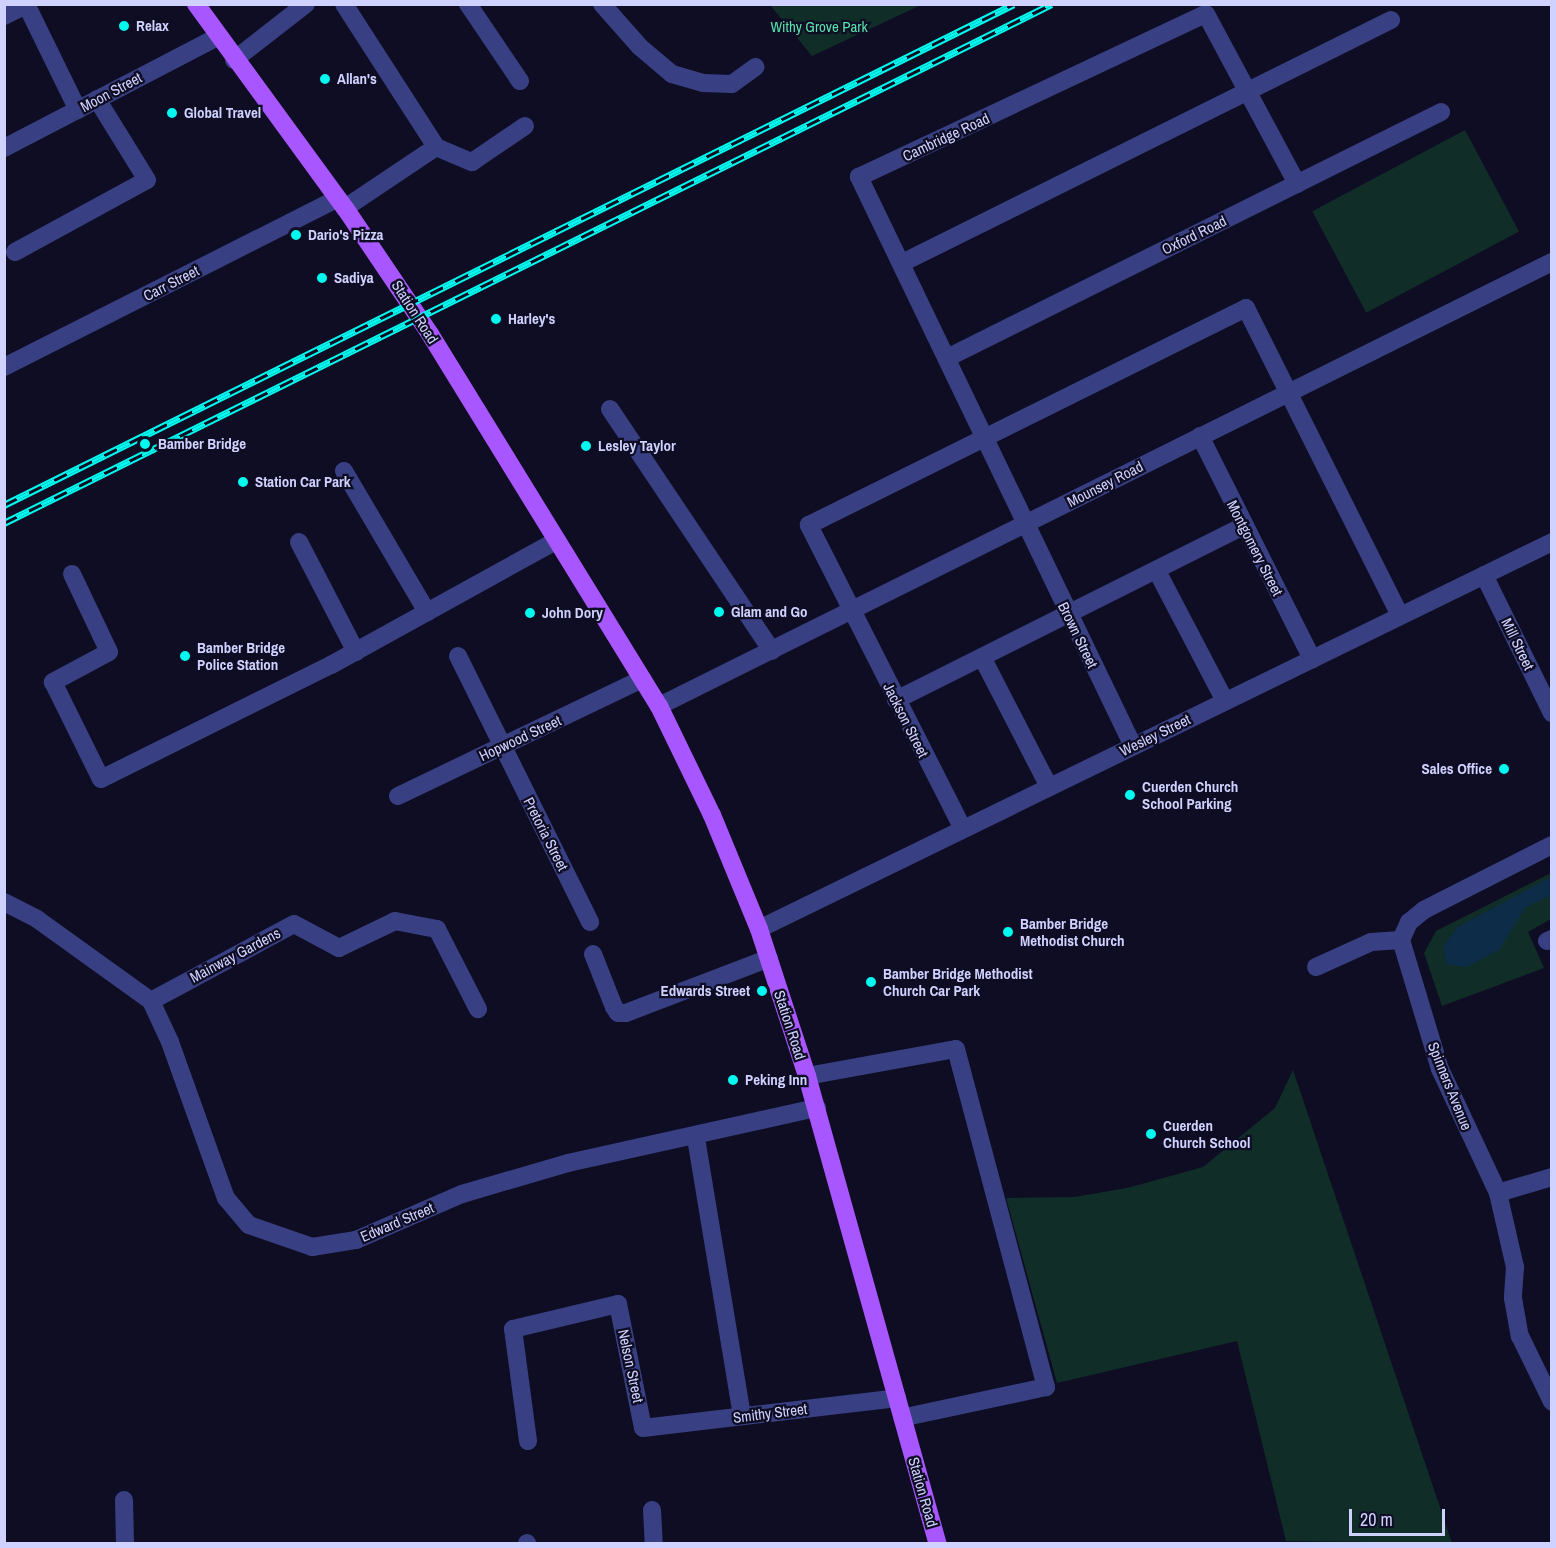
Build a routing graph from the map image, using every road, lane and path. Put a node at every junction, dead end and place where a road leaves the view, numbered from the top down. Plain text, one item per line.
1 (196, 4) edge
2 (306, 4) edge
3 (344, 4) edge
4 (468, 4) edge
5 (602, 4) edge
6 (26, 5) edge
7 (4, 16) edge
8 (1391, 20) dead end
9 (217, 37) junction
10 (234, 60) junction
11 (754, 67) dead end
12 (520, 81) dead end
13 (1249, 94) junction
14 (97, 99) junction
15 (78, 110) junction
16 (1441, 112) dead end
17 (525, 126) dead end
18 (436, 147) junction
19 (4, 148) edge
20 (1297, 184) junction
21 (341, 204) junction
22 (15, 252) dead end
23 (1551, 262) edge
24 (902, 263) junction
25 (946, 358) junction
26 (4, 368) edge
27 (1286, 394) junction
28 (610, 410) dead end
29 (1200, 436) junction
30 (985, 439) junction
31 (344, 471) dead end
32 (1024, 524) junction
33 (1243, 526) junction
34 (556, 541) junction
35 (299, 542) dead end
36 (1551, 542) edge
37 (1157, 571) junction
38 (72, 574) dead end
39 (1484, 575) junction
40 (850, 611) junction
41 (427, 612) junction
42 (1067, 614) junction
43 (1400, 616) junction
44 (772, 651) junction
45 (356, 652) junction
46 (458, 656) dead end
47 (982, 657) junction
48 (1312, 659) junction
49 (642, 680) junction
50 (896, 700) junction
51 (1225, 701) junction
52 (659, 706) junction
53 (1551, 712) edge
54 (501, 746) junction
55 (1132, 746) junction
56 (1049, 787) junction
57 (398, 796) dead end
58 (963, 829) junction
59 (1551, 845) edge
60 (4, 902) edge
61 (591, 922) dead end
62 (759, 929) junction
63 (1401, 940) junction
64 (593, 954) dead end
65 (769, 958) junction
66 (1316, 967) dead end
67 (151, 1001) junction
68 (478, 1009) dead end
69 (807, 1077) junction
70 (816, 1108) junction
71 (696, 1138) junction
72 (1551, 1177) edge
73 (1498, 1193) junction
74 (897, 1398) junction
75 (1551, 1402) edge
76 (742, 1416) junction
77 (902, 1418) junction
78 (643, 1428) joint
79 (528, 1442) dead end
80 (124, 1500) dead end
81 (652, 1510) dead end
82 (125, 1544) edge
83 (654, 1544) edge
84 (939, 1544) edge

1 - 9 main road, Station Road
2 - 10 street
3 - 18 street
4 - 12 street
5 - 11 street
6 - 7 street
6 - 15 street
8 - 13 street
9 - 10 main road, Station Road
9 - 14 street, Moon Street
10 - 21 main road, Station Road
13 - 20 street, Cambridge Road
13 - 24 street
13 - 24 street, Cambridge Road
14 - 15 street, Moon Street
14 - 22 street
15 - 19 street, Moon Street
16 - 20 street, Oxford Road
17 - 18 street
18 - 21 street, Carr Street
20 - 25 street, Oxford Road
21 - 26 street, Carr Street
21 - 34 main road, Station Road
23 - 27 street, Mounsey Road
24 - 25 street, Cambridge Road
25 - 30 street, Cambridge Road
27 - 29 street, Mounsey Road
27 - 30 street
27 - 43 street
28 - 44 street
29 - 32 street, Mounsey Road
29 - 33 street, Montgomery Street
30 - 32 street, Cambridge Road
30 - 40 street, Jackson Street
31 - 41 street
32 - 40 street, Mounsey Road
32 - 42 street, Brown Street
33 - 37 street
33 - 48 street, Montgomery Street
34 - 41 street
34 - 49 main road, Station Road
35 - 45 street
36 - 39 street, Wesley Street
37 - 42 street
37 - 51 street
38 - 45 street
39 - 43 street, Wesley Street
39 - 53 street, Mill Street
40 - 44 street, Mounsey Road
40 - 50 street, Jackson Street
41 - 45 street
42 - 47 street
42 - 55 street, Brown Street
43 - 48 street, Wesley Street
44 - 52 street, Mounsey Road
46 - 54 street, Pretoria Street
47 - 50 street
47 - 56 street
48 - 51 street, Wesley Street
49 - 52 main road, Station Road
49 - 54 street, Hopwood Street
50 - 58 street, Jackson Street
51 - 55 street, Wesley Street
52 - 62 main road, Station Road
54 - 57 street, Hopwood Street
54 - 61 street, Pretoria Street
55 - 56 street, Wesley Street
56 - 58 street, Wesley Street
58 - 62 street, Wesley Street
59 - 63 street
60 - 67 street, Edward Street
62 - 65 main road, Station Road
63 - 66 street
63 - 73 street, Spinners Avenue
64 - 65 street
65 - 69 main road, Station Road
67 - 68 street, Mainway Gardens
67 - 71 street, Edward Street
69 - 70 main road, Station Road
69 - 77 street
70 - 71 street, Edward Street
70 - 74 main road, Station Road
71 - 76 street
72 - 73 street
73 - 75 street, Spinners Avenue
74 - 76 street, Smithy Street
74 - 77 main road, Station Road
76 - 78 street, Smithy Street
77 - 84 main road, Station Road
78 - 79 street, Nelson Street
80 - 82 street
81 - 83 street

